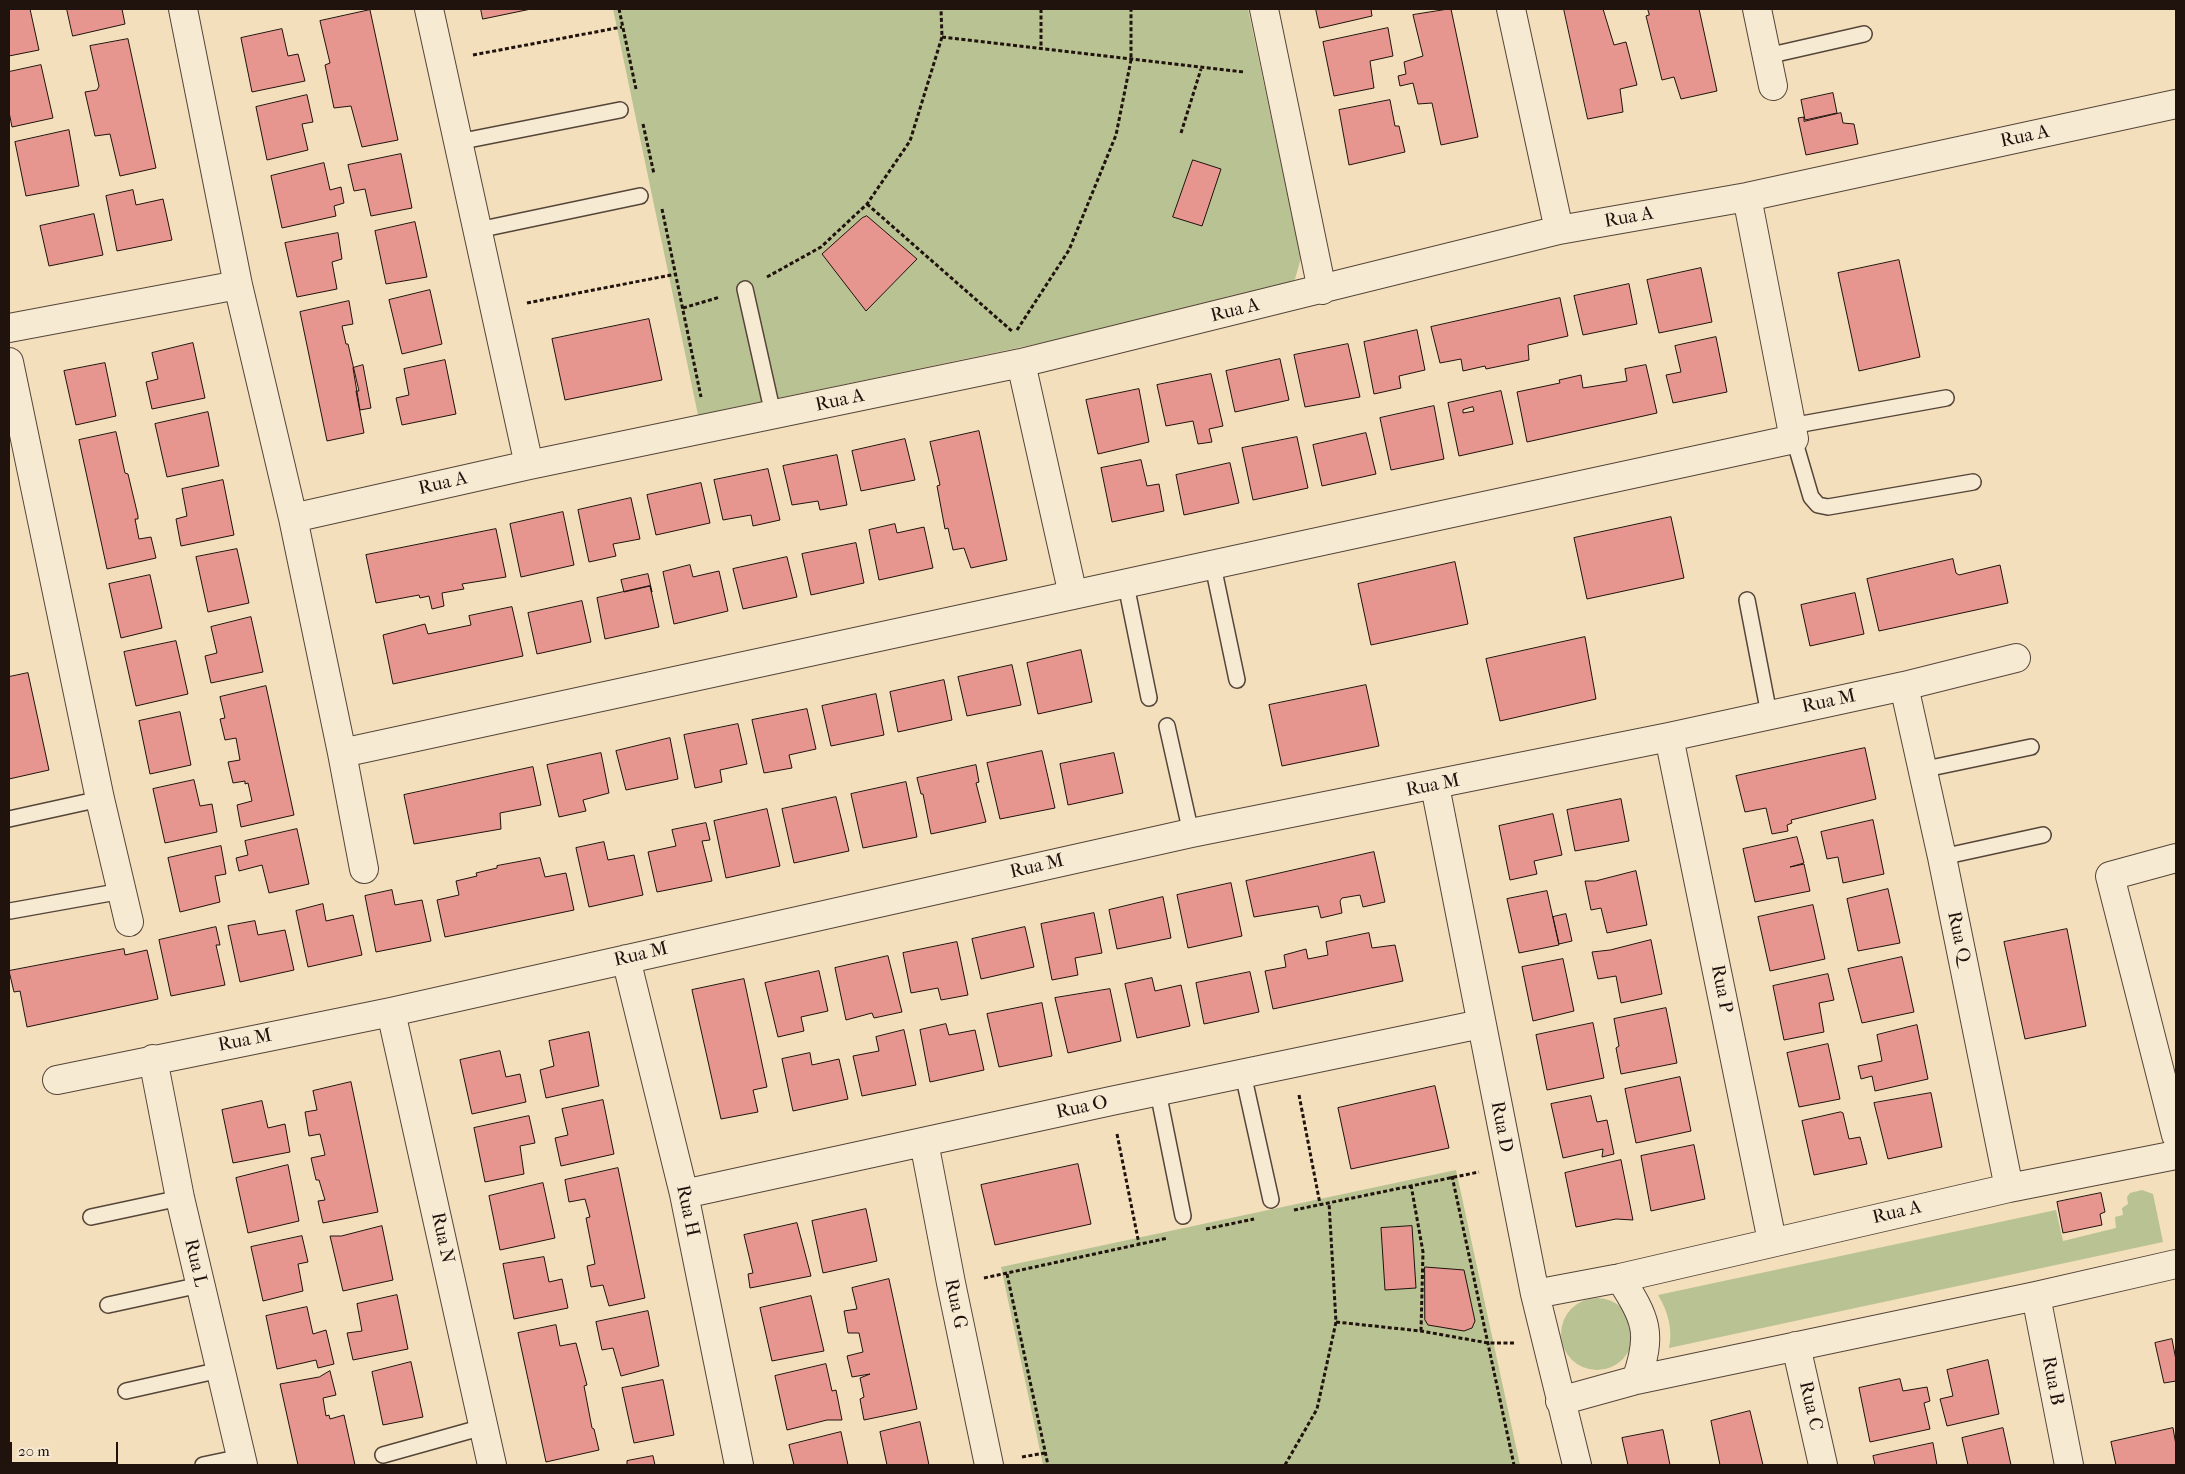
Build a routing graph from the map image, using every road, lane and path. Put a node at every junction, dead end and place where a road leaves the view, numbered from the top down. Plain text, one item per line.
1 (183, 9) edge
2 (429, 9) edge
3 (619, 9) edge
4 (941, 9) edge
5 (1042, 9) edge
6 (1131, 9) edge
7 (1264, 9) edge
8 (1511, 9) edge
9 (1757, 9) edge
10 (622, 27) junction
11 (1864, 34) dead end
12 (942, 37) junction
13 (1042, 50) junction
14 (1767, 56) junction
15 (1131, 60) junction
16 (441, 62) junction
17 (1201, 69) junction
18 (1279, 75) junction
19 (1773, 86) dead end
20 (637, 93) dead end
21 (2176, 104) edge
22 (620, 110) dead end
23 (643, 122) dead end
24 (1181, 133) dead end
25 (458, 142) junction
26 (655, 179) dead end
27 (640, 196) dead end
28 (1747, 197) junction
29 (867, 204) junction
30 (661, 208) dead end
31 (478, 230) junction
32 (1559, 230) junction
33 (676, 274) junction
34 (238, 285) junction
35 (745, 289) junction
36 (1322, 290) junction
37 (683, 308) junction
38 (493, 309) junction
39 (9, 328) edge
40 (9, 362) edge
41 (1021, 363) junction
42 (1946, 398) dead end
43 (773, 414) junction
44 (707, 429) junction
45 (1792, 432) junction
46 (529, 465) junction
47 (1973, 482) dead end
48 (293, 518) junction
49 (1213, 566) junction
50 (1126, 585) junction
51 (1073, 595) junction
52 (1748, 600) dead end
53 (2016, 658) dead end
54 (1237, 680) dead end
55 (1904, 686) junction
56 (1150, 698) dead end
57 (1770, 714) junction
58 (1167, 726) dead end
59 (1669, 737) junction
60 (2030, 747) dead end
61 (342, 753) junction
62 (1921, 770) junction
63 (1435, 786) junction
64 (100, 799) junction
65 (9, 819) edge
66 (1191, 833) junction
67 (2043, 835) dead end
68 (1942, 857) junction
69 (2176, 858) edge
70 (364, 869) dead end
71 (122, 891) junction
72 (10, 911) edge
73 (128, 922) dead end
74 (626, 959) junction
75 (391, 1012) junction
76 (1480, 1024) junction
77 (153, 1059) junction
78 (1293, 1062) junction
79 (1243, 1074) junction
80 (57, 1080) dead end
81 (1158, 1092) junction
82 (1110, 1101) junction
83 (2176, 1135) edge
84 (924, 1142) junction
85 (2176, 1155) edge
86 (1509, 1167) junction
87 (1452, 1176) junction
88 (1410, 1185) junction
89 (2009, 1188) junction
90 (684, 1194) junction
91 (180, 1198) junction
92 (1271, 1200) dead end
93 (1320, 1204) junction
94 (1330, 1204) junction
95 (1292, 1210) dead end
96 (1183, 1216) dead end
97 (92, 1217) dead end
98 (1263, 1217) dead end
99 (1196, 1232) dead end
100 (1177, 1236) dead end
101 (1772, 1241) junction
102 (1139, 1244) junction
103 (2176, 1264) edge
104 (1007, 1274) junction
105 (1620, 1278) junction
106 (950, 1283) junction
107 (200, 1285) junction
108 (1535, 1294) junction
109 (2036, 1296) junction
110 (108, 1304) dead end
111 (1336, 1322) junction
112 (1421, 1331) junction
113 (1488, 1343) junction
114 (1545, 1343) junction
115 (1796, 1346) junction
116 (220, 1370) junction
117 (1636, 1380) junction
118 (126, 1391) dead end
119 (1560, 1401) junction
120 (483, 1428) junction
121 (383, 1455) dead end
122 (242, 1461) edge
123 (203, 1465) edge
124 (492, 1465) edge
125 (738, 1465) edge
126 (989, 1465) edge
127 (1048, 1465) edge
128 (1285, 1465) edge
129 (1514, 1465) edge
130 (1577, 1465) edge
131 (1823, 1465) edge
132 (2069, 1465) edge

1 - 34 street
2 - 16 street
3 - 10 path
4 - 12 path
5 - 13 path
6 - 15 path
7 - 18 street
8 - 32 street
9 - 14 street
10 - 16 path
10 - 20 path
11 - 14 lane
12 - 13 path
12 - 29 path
13 - 15 path
14 - 19 street
15 - 17 path
15 - 29 path
16 - 25 street
17 - 18 path
17 - 24 path
18 - 36 street
21 - 28 street, Rua A
22 - 25 lane
23 - 26 path
25 - 31 street
27 - 31 lane
28 - 32 street, Rua A
28 - 45 street
29 - 35 path
30 - 33 path
31 - 38 street
32 - 36 street, Rua A
33 - 37 path
33 - 38 path
34 - 39 street
34 - 48 street
35 - 37 path
35 - 43 lane
36 - 41 street, Rua A
37 - 44 path
38 - 46 street
40 - 64 street
41 - 43 street, Rua A
41 - 51 street
42 - 45 lane
43 - 44 street, Rua A
44 - 46 street, Rua A
45 - 47 lane
45 - 49 street
46 - 48 street, Rua A
48 - 61 street
49 - 50 street
49 - 54 lane
50 - 51 street
50 - 56 lane
51 - 61 street
52 - 57 lane
53 - 55 street, Rua M
55 - 57 street, Rua M
55 - 62 street, Rua Q
57 - 59 street, Rua M
58 - 66 lane
59 - 63 street, Rua M
59 - 101 street, Rua P
60 - 62 lane
61 - 70 street
62 - 68 street, Rua Q
63 - 66 street, Rua M
63 - 76 street, Rua D
64 - 65 lane
64 - 71 street
66 - 74 street, Rua M
67 - 68 lane
68 - 89 street, Rua Q
69 - 83 street
71 - 72 lane
71 - 73 street
74 - 75 street, Rua M
74 - 90 street, Rua H
75 - 77 street, Rua M
75 - 120 street, Rua N
76 - 78 street, Rua O
76 - 86 street, Rua D
77 - 80 street, Rua M
77 - 91 street, Rua L
78 - 79 street, Rua O
78 - 93 path
79 - 81 street, Rua O
79 - 92 lane
81 - 82 street, Rua O
81 - 96 lane
82 - 84 street, Rua O
82 - 102 path
84 - 90 street, Rua O
84 - 106 street, Rua G
85 - 89 street, Rua A
86 - 87 path
86 - 108 street, Rua D
87 - 88 path
87 - 113 path
88 - 94 path
88 - 112 path
89 - 101 street, Rua A
90 - 125 street, Rua H
91 - 97 lane
91 - 107 street, Rua L
93 - 94 path
93 - 95 path
94 - 111 path
98 - 99 path
100 - 102 path
101 - 105 street, Rua A
102 - 104 path
103 - 109 street
104 - 106 path
104 - 127 path
105 - 108 street, Rua A
105 - 117 street
106 - 126 street, Rua G
107 - 110 lane
107 - 116 street, Rua L
108 - 114 street, Rua D
109 - 115 street
109 - 132 street, Rua B
111 - 112 path
111 - 128 path
112 - 113 path
113 - 114 path
113 - 129 path
114 - 119 street, Rua D
115 - 117 street
115 - 131 street, Rua C
116 - 118 lane
116 - 122 street, Rua L
117 - 119 street
119 - 130 street, Rua D
120 - 121 lane
120 - 124 street, Rua N
122 - 123 lane

